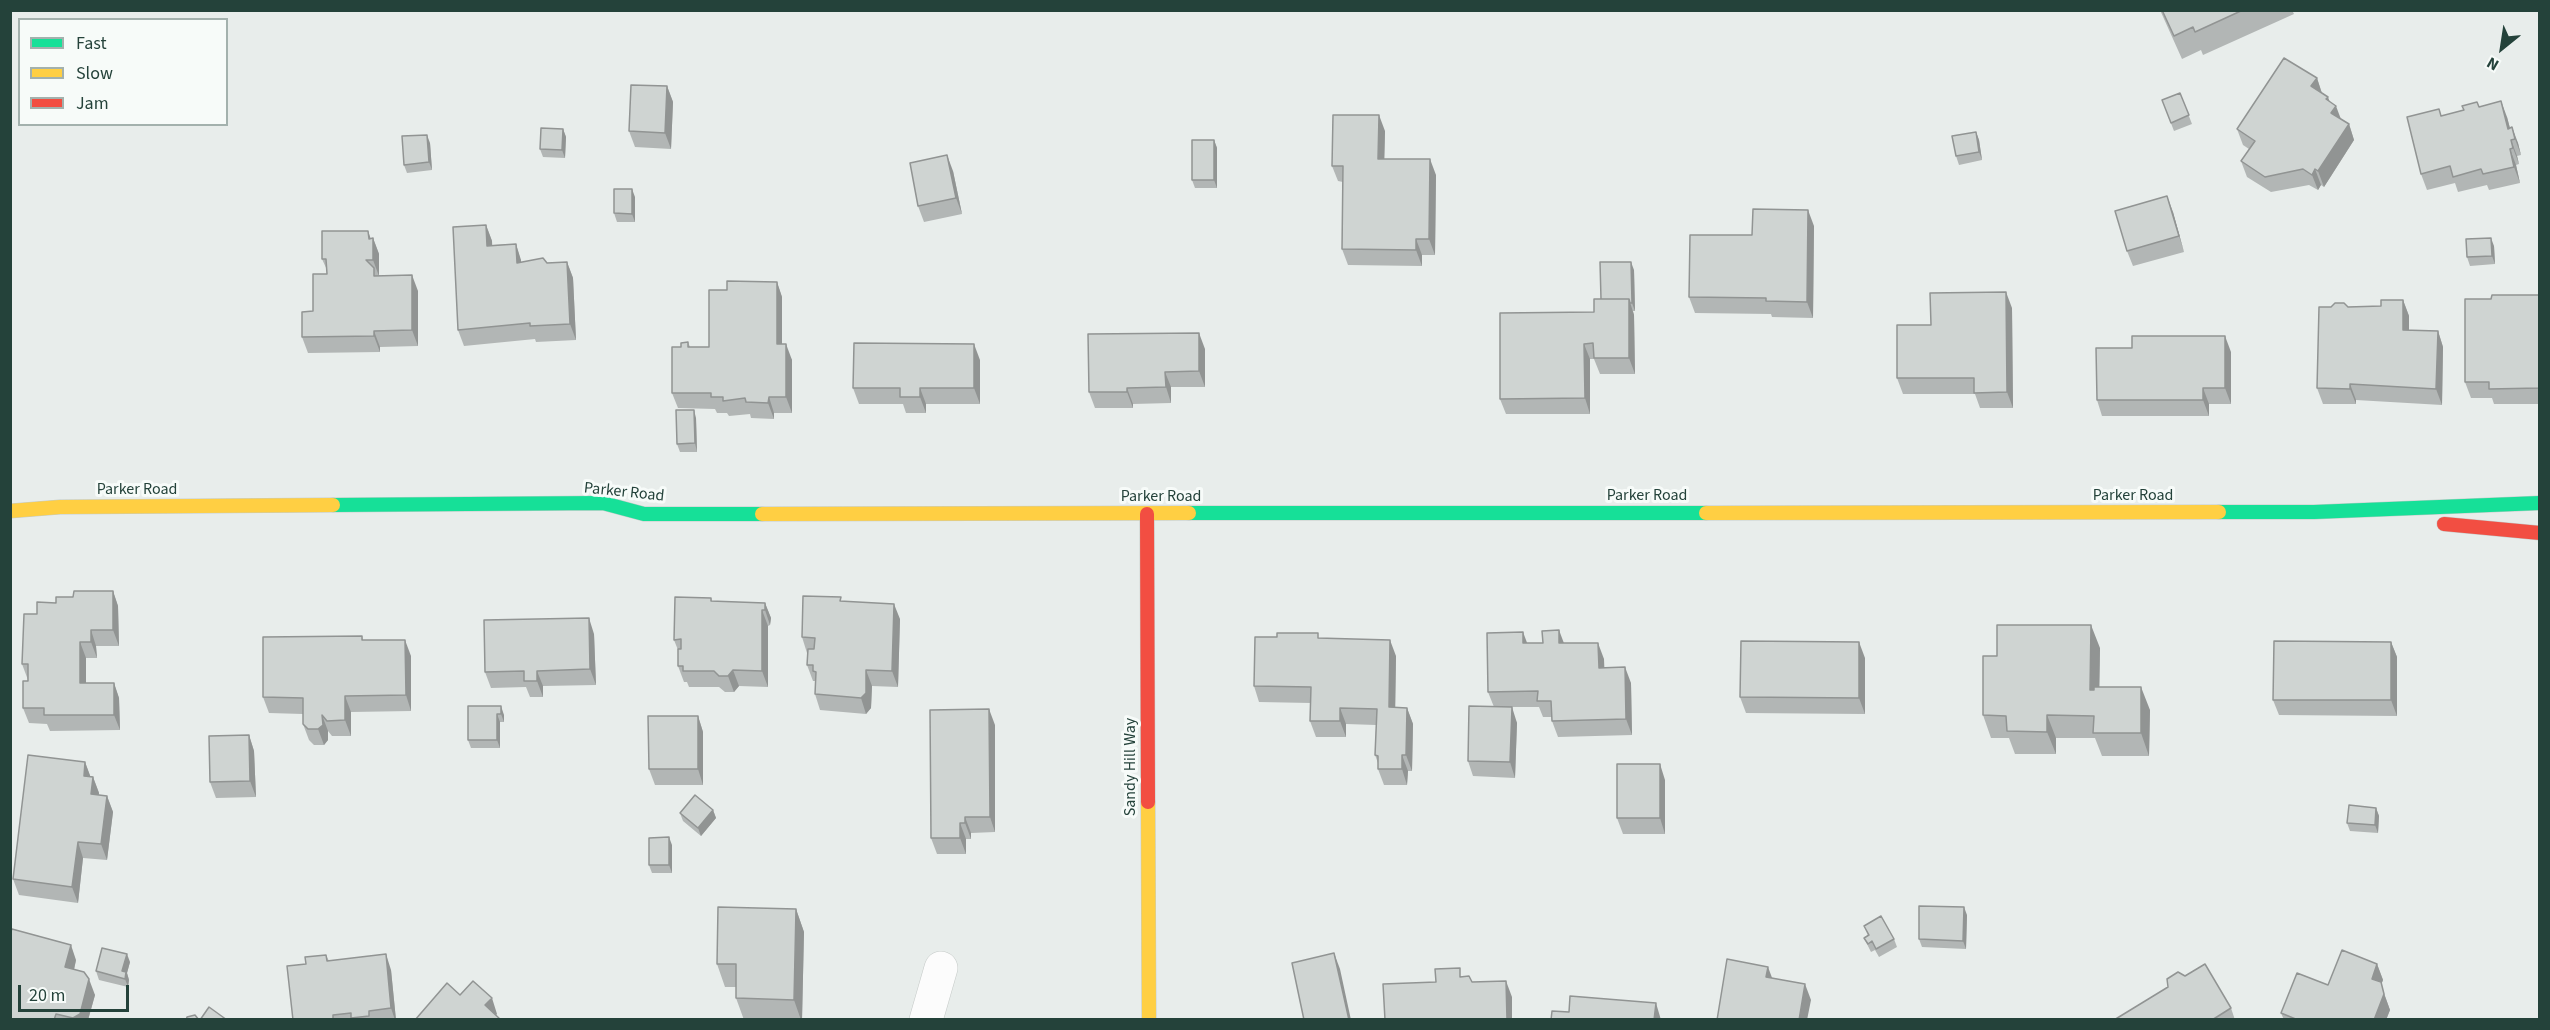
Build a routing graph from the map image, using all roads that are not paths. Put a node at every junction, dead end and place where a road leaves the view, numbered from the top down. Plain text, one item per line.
1 (2540, 503) edge
2 (10, 511) edge
3 (2314, 512) junction
4 (1147, 514) junction
5 (2540, 533) edge
6 (941, 968) dead end
7 (926, 1020) edge
8 (1149, 1020) edge

1 - 3 street, Parker Road
2 - 4 street, Parker Road
3 - 4 street, Parker Road
3 - 5 street, Parker Road
4 - 8 street, Sandy Hill Way
6 - 7 street

